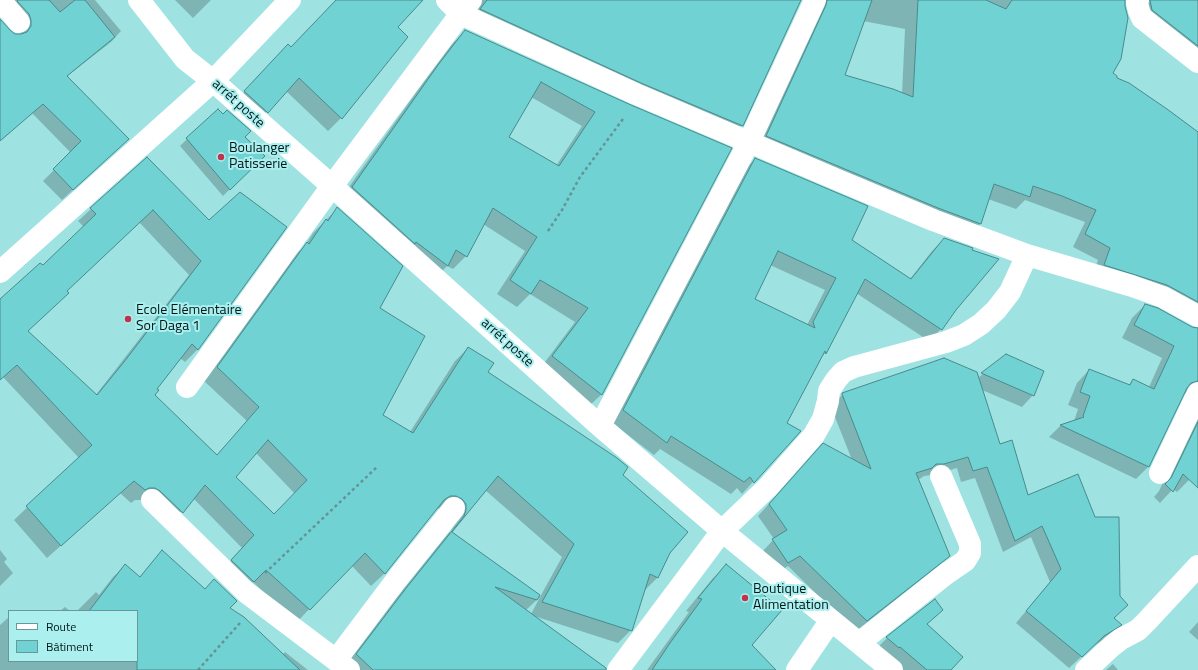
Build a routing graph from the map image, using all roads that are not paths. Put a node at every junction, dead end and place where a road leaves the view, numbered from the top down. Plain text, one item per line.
1 (0, 0) edge
2 (139, 0) edge
3 (815, 0) edge
4 (1138, 0) edge
5 (285, 2) edge
6 (460, 5) edge
7 (19, 22) dead end
8 (1198, 62) edge
9 (213, 81) junction
10 (749, 142) junction
11 (332, 186) junction
12 (1027, 255) junction
13 (0, 272) edge
14 (1198, 316) edge
15 (186, 387) dead end
16 (1198, 393) edge
17 (600, 426) junction
18 (1160, 474) dead end
19 (941, 476) dead end
20 (152, 500) dead end
21 (454, 508) dead end
22 (722, 530) junction
23 (1198, 566) edge
24 (831, 620) junction
25 (859, 643) junction
26 (343, 665) edge
27 (618, 670) edge
28 (797, 670) edge
29 (892, 670) edge
30 (1086, 670) edge

1 - 7 street
2 - 9 street, arrét poste
3 - 10 street
4 - 8 street
5 - 9 street
6 - 10 street
6 - 11 street
9 - 11 street, arrét poste
9 - 13 street
10 - 12 street
10 - 17 street
11 - 15 street
11 - 17 street, arrét poste
12 - 14 street
12 - 22 street
16 - 18 street
17 - 22 street, arrét poste
19 - 25 street
20 - 26 street
21 - 26 street
22 - 24 street, arrét poste
22 - 27 street
23 - 30 street
24 - 25 street, arrét poste
24 - 28 street
25 - 29 street, arrét poste

